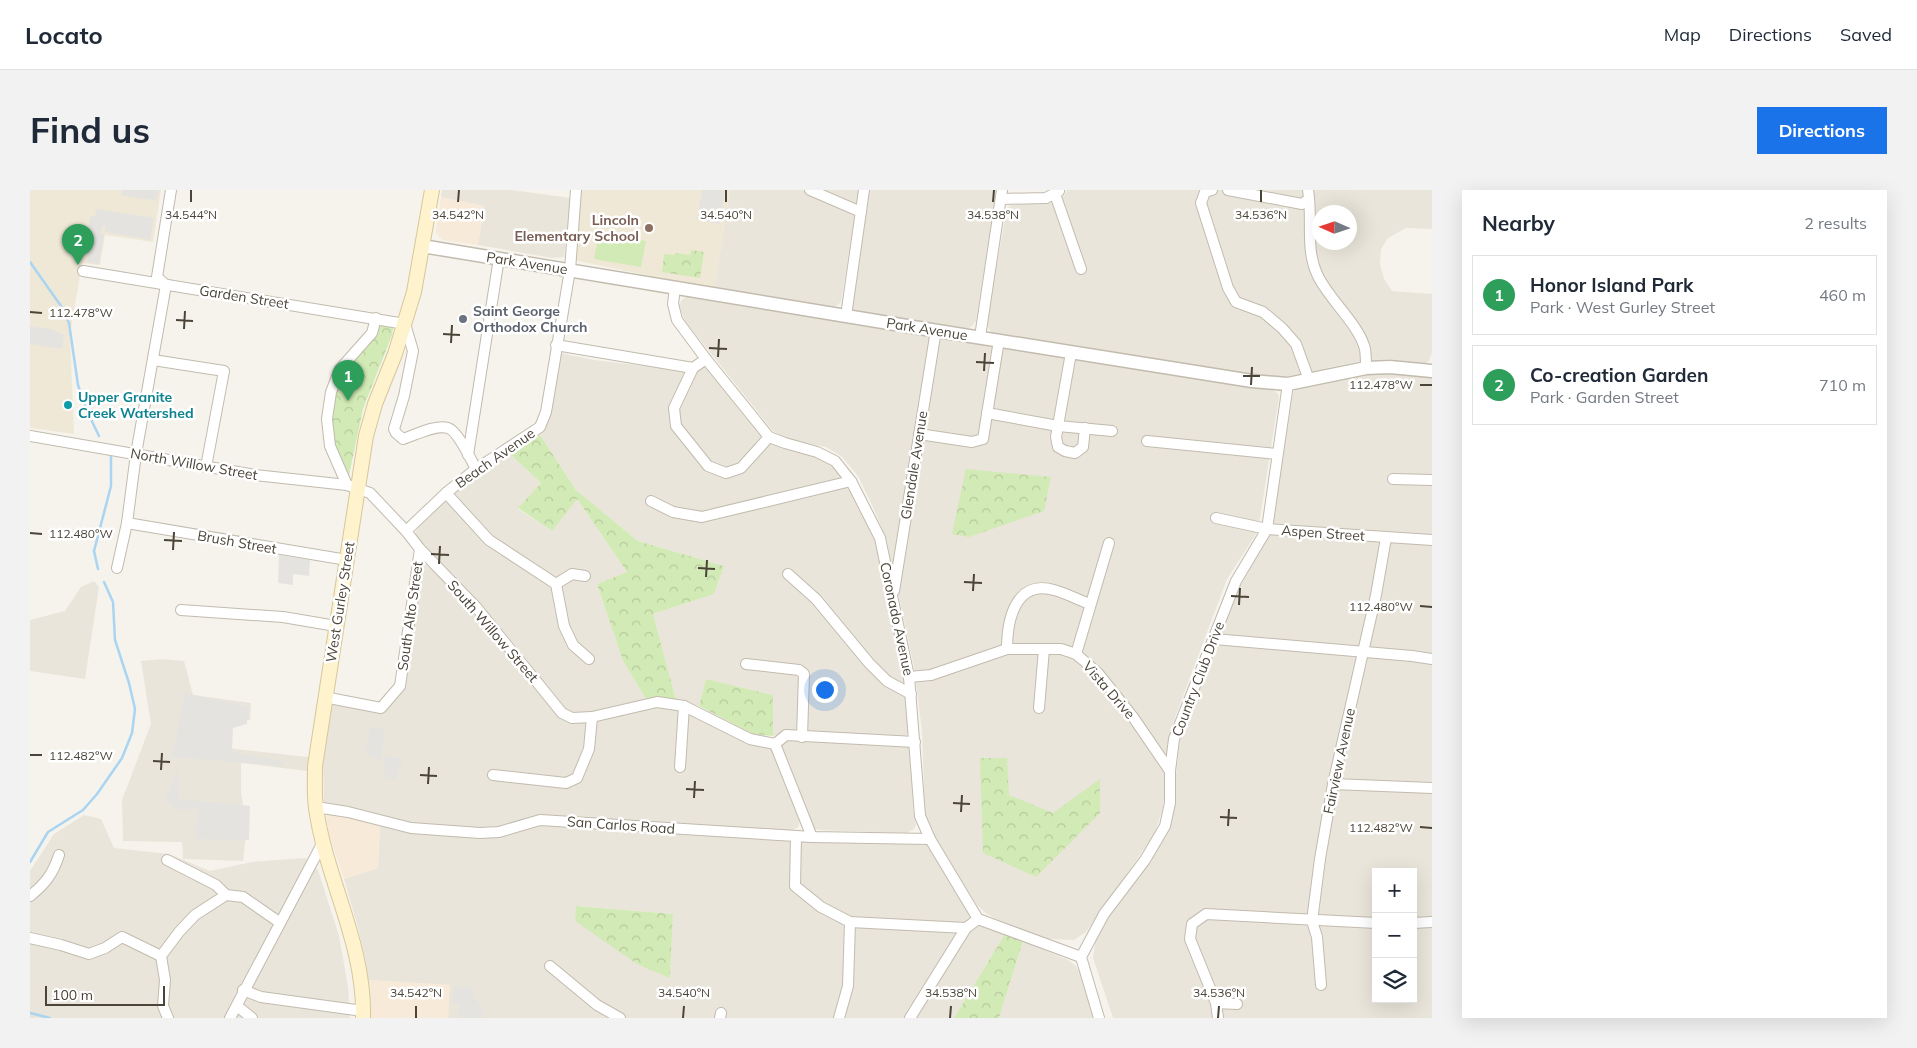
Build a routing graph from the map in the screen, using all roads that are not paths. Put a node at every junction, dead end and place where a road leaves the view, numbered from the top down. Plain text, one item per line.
1 (171, 190) edge
2 (432, 190) edge
3 (576, 190) edge
4 (810, 190) edge
5 (864, 190) edge
6 (1212, 190) edge
7 (1228, 190) edge
8 (1057, 192) edge
9 (1310, 193) edge
10 (1002, 195) edge
11 (861, 212) junction
12 (422, 246) junction
13 (499, 258) junction
14 (1081, 269) dead end
15 (570, 270) junction
16 (83, 271) dead end
17 (166, 285) junction
18 (675, 287) junction
19 (846, 316) junction
20 (376, 318) junction
21 (405, 324) junction
22 (936, 330) junction
23 (980, 337) junction
24 (999, 340) junction
25 (556, 345) junction
26 (1071, 352) junction
27 (706, 359) junction
28 (153, 360) junction
29 (693, 368) junction
30 (1366, 368) junction
31 (1432, 371) edge
32 (1309, 380) junction
33 (1288, 384) junction
34 (987, 413) junction
35 (1058, 426) junction
36 (1085, 428) junction
37 (1112, 430) dead end
38 (919, 434) junction
39 (30, 436) edge
40 (769, 437) junction
41 (1147, 441) dead end
42 (136, 454) junction
43 (1277, 454) junction
44 (468, 455) junction
45 (206, 467) junction
46 (476, 469) junction
47 (1394, 479) dead end
48 (1432, 480) edge
49 (851, 481) junction
50 (352, 487) junction
51 (446, 493) junction
52 (651, 502) dead end
53 (1216, 518) dead end
54 (127, 523) junction
55 (1267, 529) junction
56 (406, 531) junction
57 (1386, 538) junction
58 (1432, 540) edge
59 (1109, 543) dead end
60 (420, 549) junction
61 (347, 560) junction
62 (117, 568) dead end
63 (788, 574) dead end
64 (585, 576) dead end
65 (556, 584) junction
66 (893, 599) junction
67 (1090, 604) junction
68 (181, 610) dead end
69 (336, 626) junction
70 (1214, 639) junction
71 (1007, 649) junction
72 (1044, 649) junction
73 (1363, 652) junction
74 (1076, 654) junction
75 (589, 659) dead end
76 (1432, 659) edge
77 (746, 664) dead end
78 (910, 677) junction
79 (912, 694) junction
80 (324, 698) junction
81 (684, 706) junction
82 (1039, 708) dead end
83 (592, 717) junction
84 (802, 737) junction
85 (915, 742) junction
86 (775, 744) junction
87 (680, 767) dead end
88 (1170, 771) junction
89 (493, 775) dead end
90 (1333, 784) junction
91 (1432, 788) edge
92 (316, 807) junction
93 (796, 836) junction
94 (812, 837) junction
95 (930, 839) junction
96 (323, 842) junction
97 (59, 855) dead end
98 (167, 860) dead end
99 (226, 895) junction
100 (30, 896) edge
101 (978, 918) junction
102 (1312, 921) junction
103 (279, 922) junction
104 (850, 922) junction
105 (1432, 922) edge
106 (1417, 923) edge
107 (1372, 924) edge
108 (966, 928) junction
109 (30, 938) edge
110 (161, 956) junction
111 (1081, 957) junction
112 (550, 966) dead end
113 (1321, 985) dead end
114 (244, 990) junction
115 (1216, 1003) junction
116 (1237, 1004) dead end
117 (237, 1006) junction
118 (363, 1014) edge
119 (168, 1018) edge
120 (230, 1018) edge
121 (252, 1018) edge
122 (618, 1018) edge
123 (839, 1018) edge
124 (910, 1018) edge
125 (1099, 1018) edge
126 (1218, 1018) edge

1 - 17 street
2 - 12 main road, West Gurley Street
3 - 15 street, Beach Avenue
4 - 11 street
5 - 11 street
6 - 32 street
7 - 9 street
8 - 10 street
8 - 14 street
9 - 30 street
10 - 23 street
11 - 19 street
12 - 13 street, Park Avenue
12 - 21 main road, West Gurley Street
13 - 15 street, Park Avenue
13 - 44 street
15 - 18 street, Park Avenue
15 - 25 street, Beach Avenue
16 - 17 street, Garden Street
17 - 20 street, Garden Street
17 - 28 street
18 - 19 street, Park Avenue
18 - 27 street
19 - 22 street, Park Avenue
20 - 21 street, Garden Street
20 - 50 street
21 - 44 street
21 - 50 main road, West Gurley Street
22 - 23 street, Park Avenue
22 - 38 street, Glendale Avenue
23 - 24 street, Park Avenue
24 - 26 street, Park Avenue
24 - 34 street
25 - 29 street
25 - 46 street, Beach Avenue
26 - 33 street, Park Avenue
26 - 35 street
27 - 29 street
27 - 40 street
28 - 42 street
28 - 45 street
29 - 40 street
30 - 31 street, Park Avenue
30 - 32 street, Park Avenue
32 - 33 street, Park Avenue
33 - 43 street, Country Club Drive
34 - 35 street
34 - 38 street
35 - 36 street
35 - 36 street
36 - 37 street
38 - 66 street, Glendale Avenue
39 - 42 street, North Willow Street
40 - 49 street, Coronado Avenue
41 - 43 street
42 - 45 street, North Willow Street
42 - 54 street
43 - 55 street, Country Club Drive
44 - 46 street
45 - 50 street, North Willow Street
46 - 51 street, Beach Avenue
47 - 48 street
49 - 52 street
49 - 66 street, Coronado Avenue
50 - 56 street, South Willow Street
50 - 61 main road, West Gurley Street
51 - 56 street, Beach Avenue
51 - 65 street
53 - 55 street, Aspen Street
54 - 61 street, Brush Street
54 - 62 street
55 - 57 street, Aspen Street
55 - 70 street, Country Club Drive
56 - 60 street, South Willow Street
57 - 58 street, Aspen Street
57 - 73 street, Fairview Avenue
59 - 67 street
60 - 80 street, South Alto Street
60 - 83 street, South Willow Street
61 - 69 main road, West Gurley Street
63 - 79 street
64 - 65 street
65 - 75 street
66 - 78 street, Coronado Avenue
67 - 71 street
67 - 74 street
68 - 69 street
69 - 80 main road, West Gurley Street
70 - 73 street
70 - 88 street, Country Club Drive
71 - 72 street, Vista Drive
71 - 78 street, Vista Drive
72 - 74 street, Vista Drive
72 - 82 street
73 - 76 street
73 - 90 street, Fairview Avenue
74 - 88 street, Vista Drive
77 - 84 street
78 - 79 street, Coronado Avenue
79 - 85 street, Coronado Avenue
80 - 92 main road, West Gurley Street
81 - 83 street, South Willow Street
81 - 86 street, South Willow Street
81 - 87 street
83 - 89 street
84 - 85 street
84 - 86 street
85 - 95 street, Coronado Avenue
86 - 94 street
88 - 111 street, Country Club Drive
90 - 91 street
90 - 102 street, Fairview Avenue
92 - 93 street, San Carlos Road
92 - 96 main road, West Gurley Street
93 - 94 street, San Carlos Road
93 - 104 street
94 - 95 street, San Carlos Road
95 - 101 street, Coronado Avenue
96 - 103 street
96 - 118 main road, West Gurley Street
97 - 100 street
98 - 99 street
99 - 103 street
99 - 110 street
101 - 108 street
101 - 111 street
102 - 107 street
102 - 113 street, Fairview Avenue
102 - 115 street
103 - 114 street
104 - 108 street
104 - 123 street
105 - 106 street
108 - 124 street
109 - 110 street
110 - 119 street
111 - 125 street
112 - 122 street
114 - 117 street
114 - 118 street
115 - 116 street
115 - 126 street
117 - 120 street
117 - 121 street

